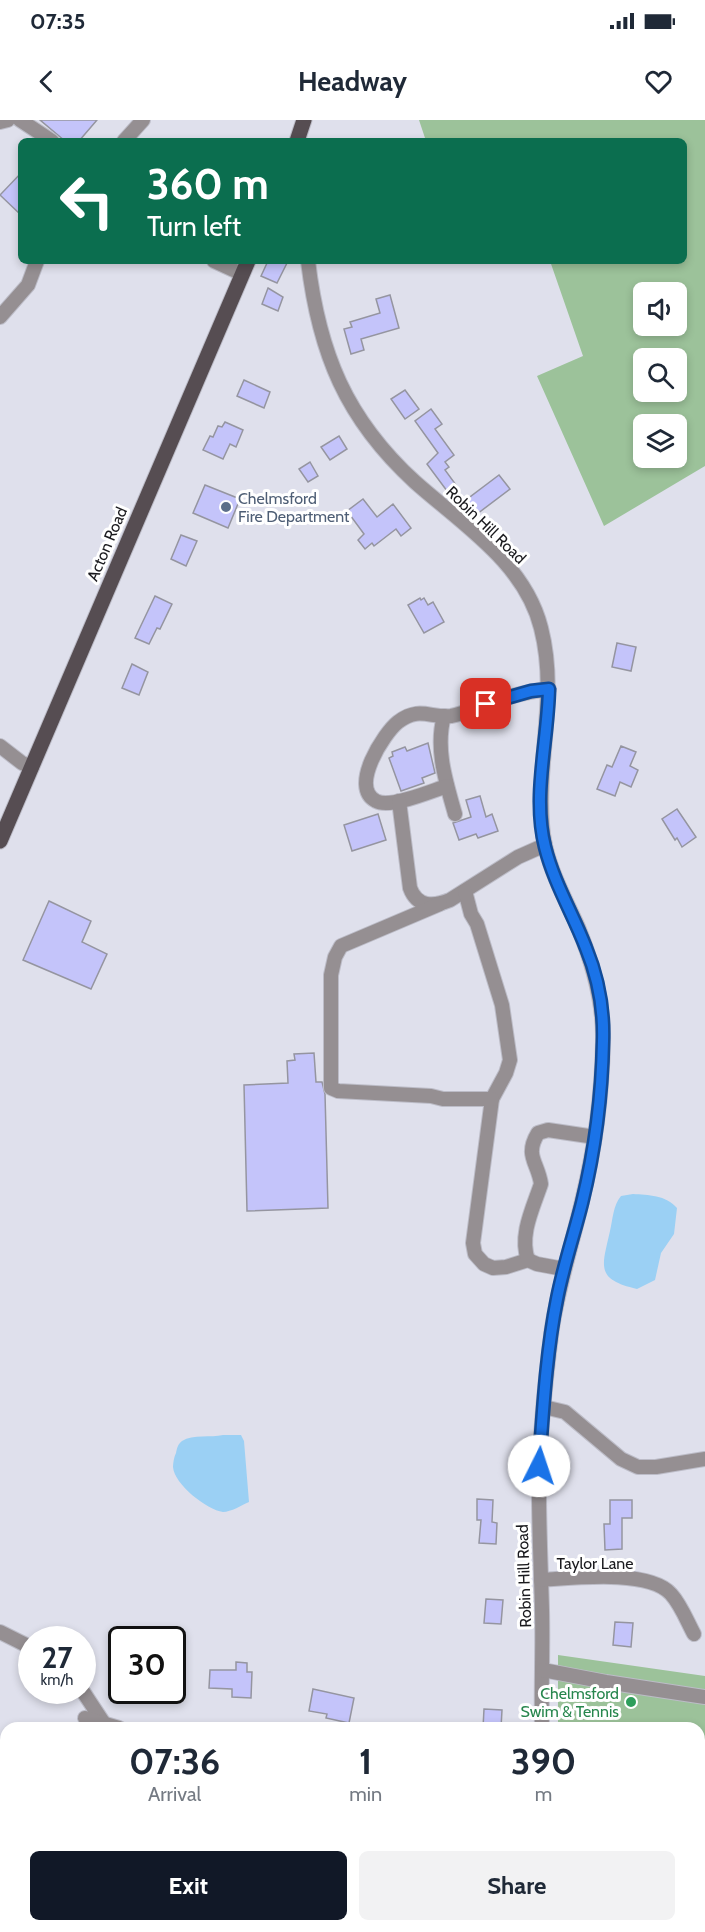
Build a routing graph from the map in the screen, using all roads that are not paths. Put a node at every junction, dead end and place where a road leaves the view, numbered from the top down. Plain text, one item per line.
1 (8, 120) edge
2 (20, 120) edge
3 (144, 120) edge
4 (289, 120) edge
5 (304, 120) edge
6 (0, 122) edge
7 (47, 138) edge
8 (127, 138) edge
9 (298, 138) edge
10 (36, 264) edge
11 (227, 264) edge
12 (308, 264) edge
13 (245, 268) edge
14 (0, 317) edge
15 (549, 689) junction
16 (444, 716) junction
17 (0, 746) edge
18 (32, 767) junction
19 (447, 786) junction
20 (399, 801) junction
21 (455, 814) dead end
22 (0, 841) edge
23 (545, 845) junction
24 (465, 891) junction
25 (440, 904) junction
26 (492, 1099) junction
27 (595, 1137) junction
28 (528, 1260) junction
29 (564, 1269) junction
30 (544, 1407) junction
31 (705, 1459) edge
32 (541, 1580) junction
33 (0, 1632) edge
34 (694, 1634) dead end
35 (18, 1641) edge
36 (543, 1670) junction
37 (705, 1697) edge
38 (91, 1704) edge
39 (85, 1718) dead end
40 (96, 1722) edge
41 (103, 1722) edge
42 (542, 1722) edge

1 - 6 street
2 - 7 street
3 - 8 street
4 - 9 main road
5 - 9 main road
10 - 14 street
11 - 13 street
12 - 15 street, Robin Hill Road
13 - 18 main road, Acton Road
15 - 16 street
15 - 23 street, Robin Hill Road
16 - 19 street
16 - 20 street
17 - 18 street
18 - 22 main road, Acton Road
19 - 20 street
19 - 21 street
20 - 25 street
23 - 24 street
23 - 27 street, Robin Hill Road
24 - 25 street
24 - 26 street
25 - 26 street
26 - 28 street
27 - 28 street
27 - 29 street, Robin Hill Road
28 - 29 street
29 - 30 street, Robin Hill Road
30 - 31 street
30 - 32 street, Robin Hill Road
32 - 34 street, Taylor Lane
32 - 36 street, Robin Hill Road
33 - 35 street
36 - 37 street
36 - 42 street, Robin Hill Road
38 - 41 street
39 - 40 street

